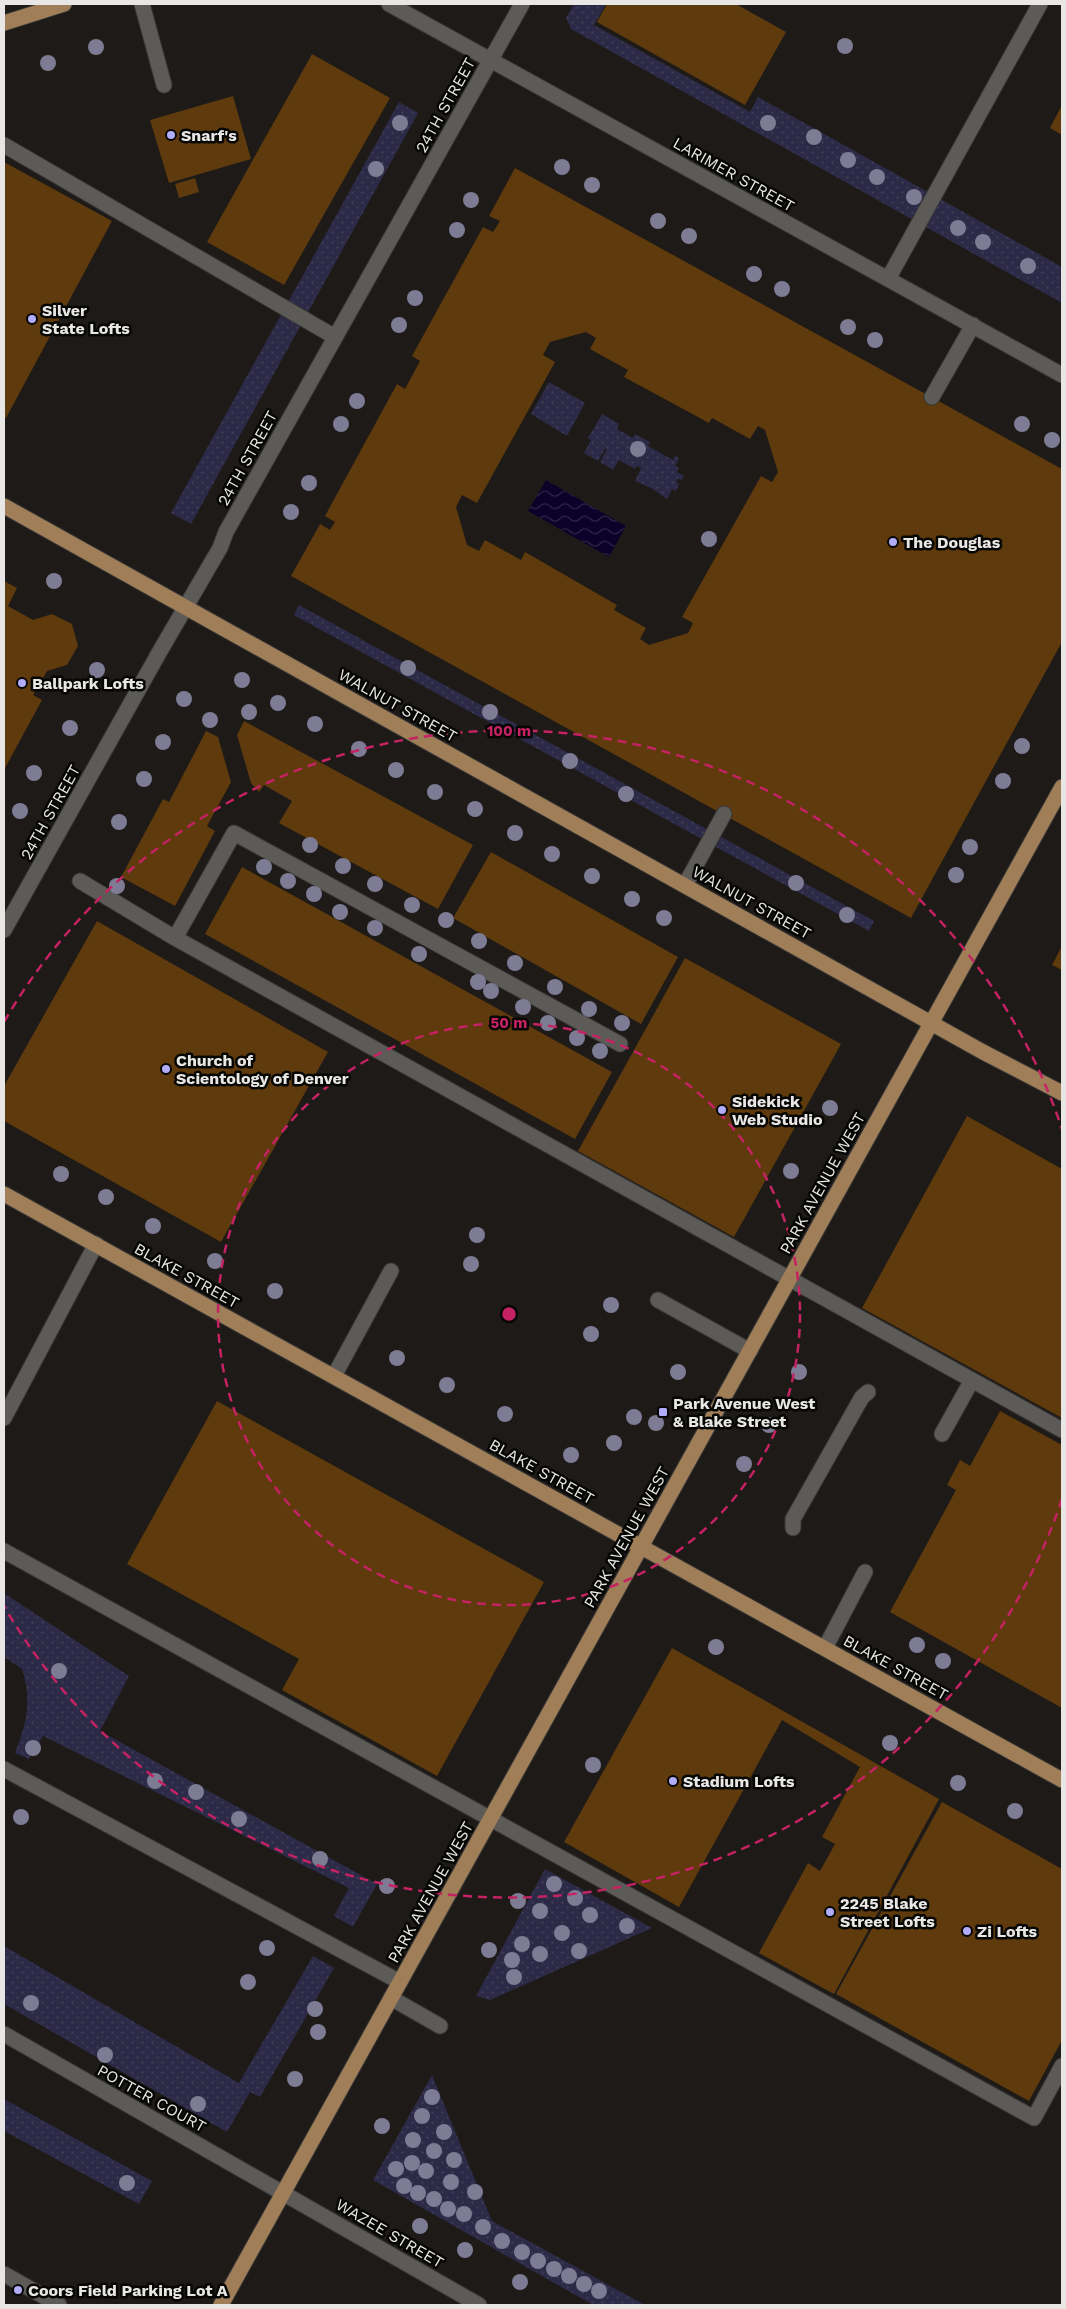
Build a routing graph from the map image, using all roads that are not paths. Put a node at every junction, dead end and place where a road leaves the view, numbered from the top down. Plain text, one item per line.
1 (64, 4) edge
2 (142, 4) edge
3 (389, 4) edge
4 (522, 4) edge
5 (1040, 4) edge
6 (23, 11) edge
7 (4, 22) edge
8 (491, 59) junction
9 (164, 85) dead end
10 (4, 145) edge
11 (888, 279) junction
12 (973, 325) junction
13 (335, 337) junction
14 (1062, 374) edge
15 (932, 398) dead end
16 (4, 506) edge
17 (186, 607) junction
18 (1062, 787) edge
19 (724, 814) dead end
20 (80, 881) dead end
21 (685, 885) junction
22 (4, 930) edge
23 (175, 938) junction
24 (932, 1023) junction
25 (620, 1044) dead end
26 (1062, 1093) edge
27 (4, 1194) edge
28 (96, 1244) junction
29 (391, 1271) dead end
30 (790, 1278) junction
31 (658, 1300) dead end
32 (750, 1351) junction
33 (334, 1376) junction
34 (972, 1380) junction
35 (868, 1392) dead end
36 (4, 1418) edge
37 (1062, 1430) edge
38 (942, 1434) dead end
39 (793, 1528) dead end
40 (641, 1546) junction
41 (4, 1551) edge
42 (865, 1572) dead end
43 (825, 1648) junction
44 (4, 1769) edge
45 (1062, 1780) edge
46 (490, 1818) junction
47 (400, 1982) junction
48 (391, 1998) junction
49 (440, 2026) dead end
50 (4, 2034) edge
51 (1062, 2066) edge
52 (284, 2192) junction
53 (4, 2274) edge
54 (59, 2305) edge
55 (221, 2305) edge
56 (479, 2305) edge

1 - 6 main road
2 - 9 street
3 - 8 street, LARIMER STREET
4 - 8 street, 24TH STREET
5 - 11 street
6 - 7 main road
8 - 11 street, LARIMER STREET
8 - 13 street, 24TH STREET
10 - 13 street
11 - 12 street, LARIMER STREET
12 - 14 street, LARIMER STREET
12 - 15 street
13 - 17 street, 24TH STREET
16 - 17 main road, WALNUT STREET
17 - 21 main road, WALNUT STREET
17 - 22 street, 24TH STREET
18 - 24 main road, PARK AVENUE WEST
19 - 21 street
20 - 23 street
21 - 24 main road, WALNUT STREET
23 - 25 street
23 - 30 street
24 - 26 main road, WALNUT STREET
24 - 30 main road, PARK AVENUE WEST
27 - 28 main road, BLAKE STREET
28 - 33 main road, BLAKE STREET
28 - 36 street
29 - 33 street
30 - 32 main road, PARK AVENUE WEST
30 - 34 street
31 - 32 street
32 - 40 main road, PARK AVENUE WEST
33 - 40 main road, BLAKE STREET
34 - 37 street
34 - 38 street
35 - 39 street
40 - 43 main road, BLAKE STREET
40 - 46 main road, PARK AVENUE WEST
41 - 46 street
42 - 43 street
43 - 45 main road, BLAKE STREET
44 - 47 street
46 - 47 main road, PARK AVENUE WEST
46 - 51 street
47 - 48 main road, PARK AVENUE WEST
48 - 49 street
48 - 52 main road, PARK AVENUE WEST
50 - 52 street, POTTER COURT
52 - 55 main road, PARK AVENUE WEST
52 - 56 street, WAZEE STREET
53 - 54 street

